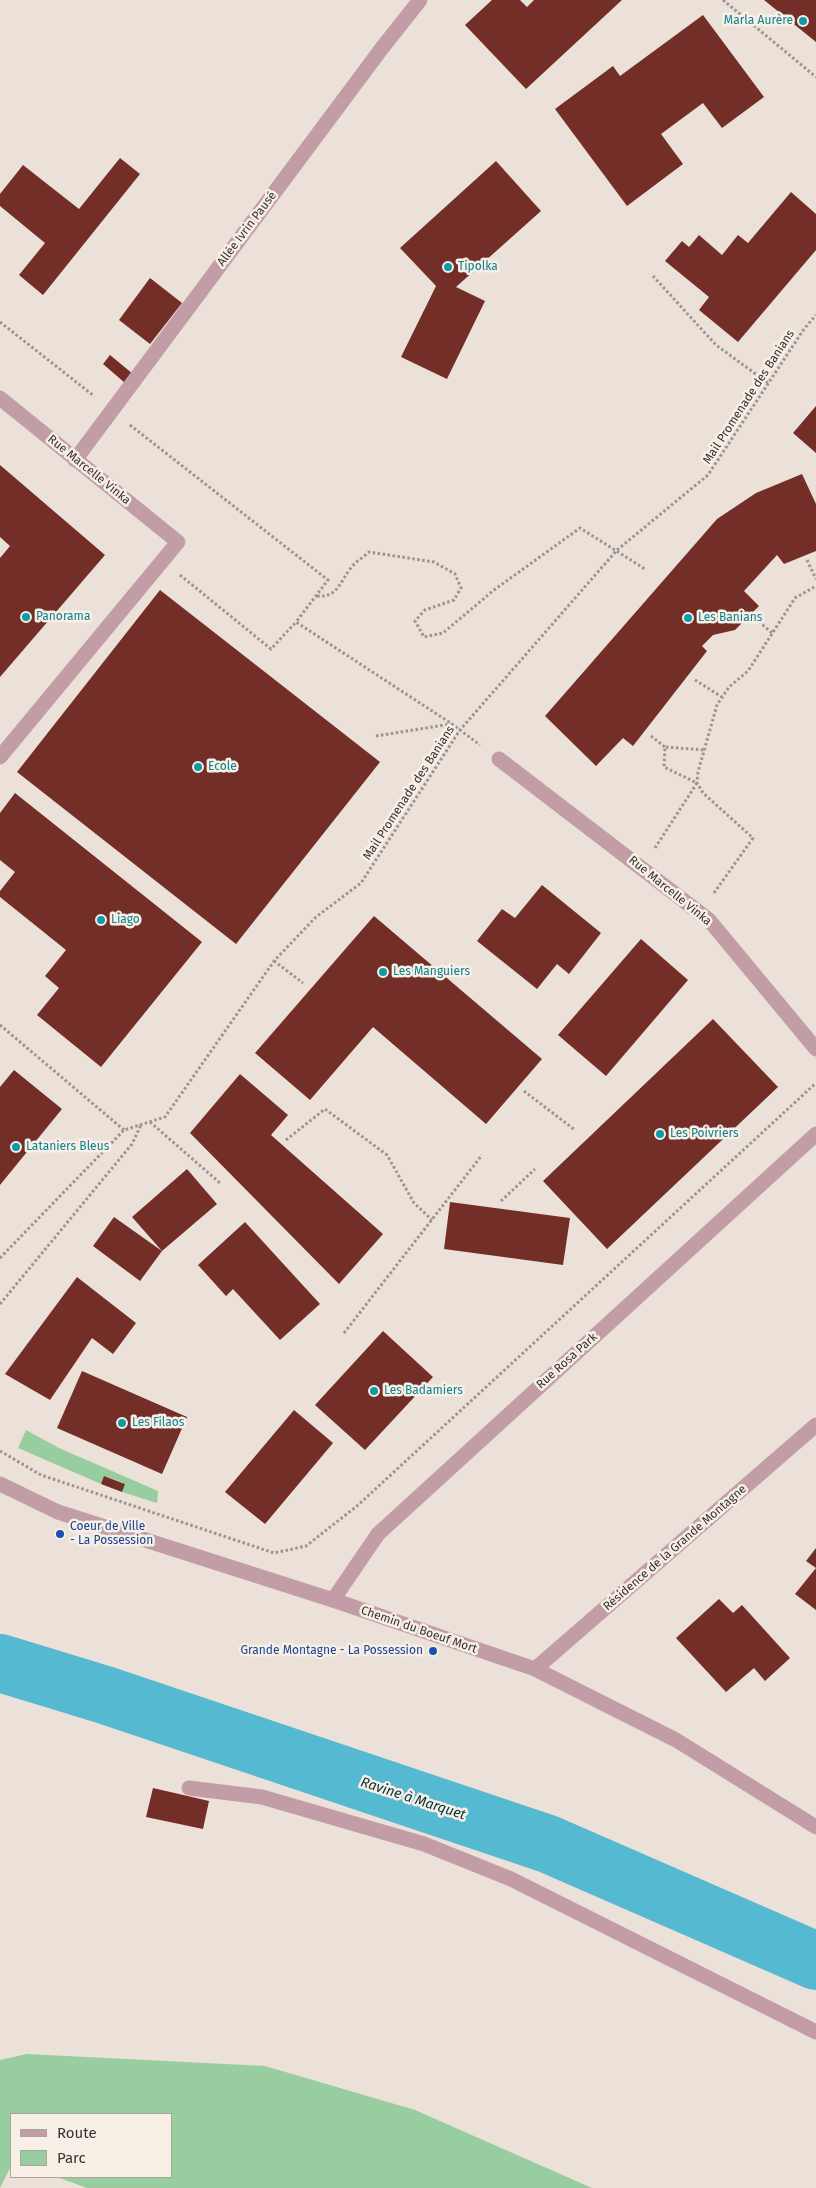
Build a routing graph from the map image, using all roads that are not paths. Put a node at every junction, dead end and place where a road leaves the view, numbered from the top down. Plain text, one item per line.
1 (420, 0) edge
2 (0, 398) edge
3 (75, 460) junction
4 (0, 757) edge
5 (499, 759) dead end
6 (816, 1049) edge
7 (816, 1134) edge
8 (816, 1426) edge
9 (0, 1484) edge
10 (333, 1600) junction
11 (535, 1670) junction
12 (189, 1788) dead end
13 (816, 1827) edge
14 (816, 2032) edge

1 - 3 street, Allée Ivrin Pausé
2 - 3 street, Rue Marcelle Vinka
3 - 4 street, Rue Marcelle Vinka
5 - 6 street, Rue Marcelle Vinka
7 - 10 street, Rue Rosa Park
8 - 11 street, Résidence de la Grande Montagne
9 - 10 street, Chemin du Boeuf Mort
10 - 11 street, Chemin du Boeuf Mort
11 - 13 street, Chemin du Boeuf Mort
12 - 14 street

